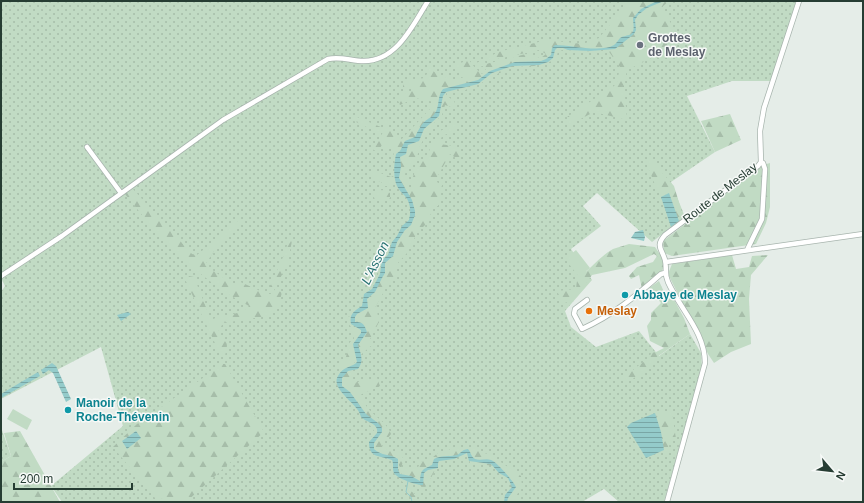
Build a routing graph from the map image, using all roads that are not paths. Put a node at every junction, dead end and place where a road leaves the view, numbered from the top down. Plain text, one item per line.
1 (428, 1) edge
2 (799, 1) edge
3 (86, 147) dead end
4 (761, 162) junction
5 (121, 193) junction
6 (863, 234) edge
7 (747, 250) junction
8 (666, 262) junction
9 (665, 273) junction
10 (1, 276) edge
11 (587, 300) dead end
12 (667, 502) edge

1 - 5 street
2 - 4 street, Route de Meslay
3 - 5 street
4 - 7 street
4 - 8 street, Route de Meslay
5 - 10 street
6 - 7 street
7 - 8 street
8 - 9 street
9 - 11 street
9 - 12 street

